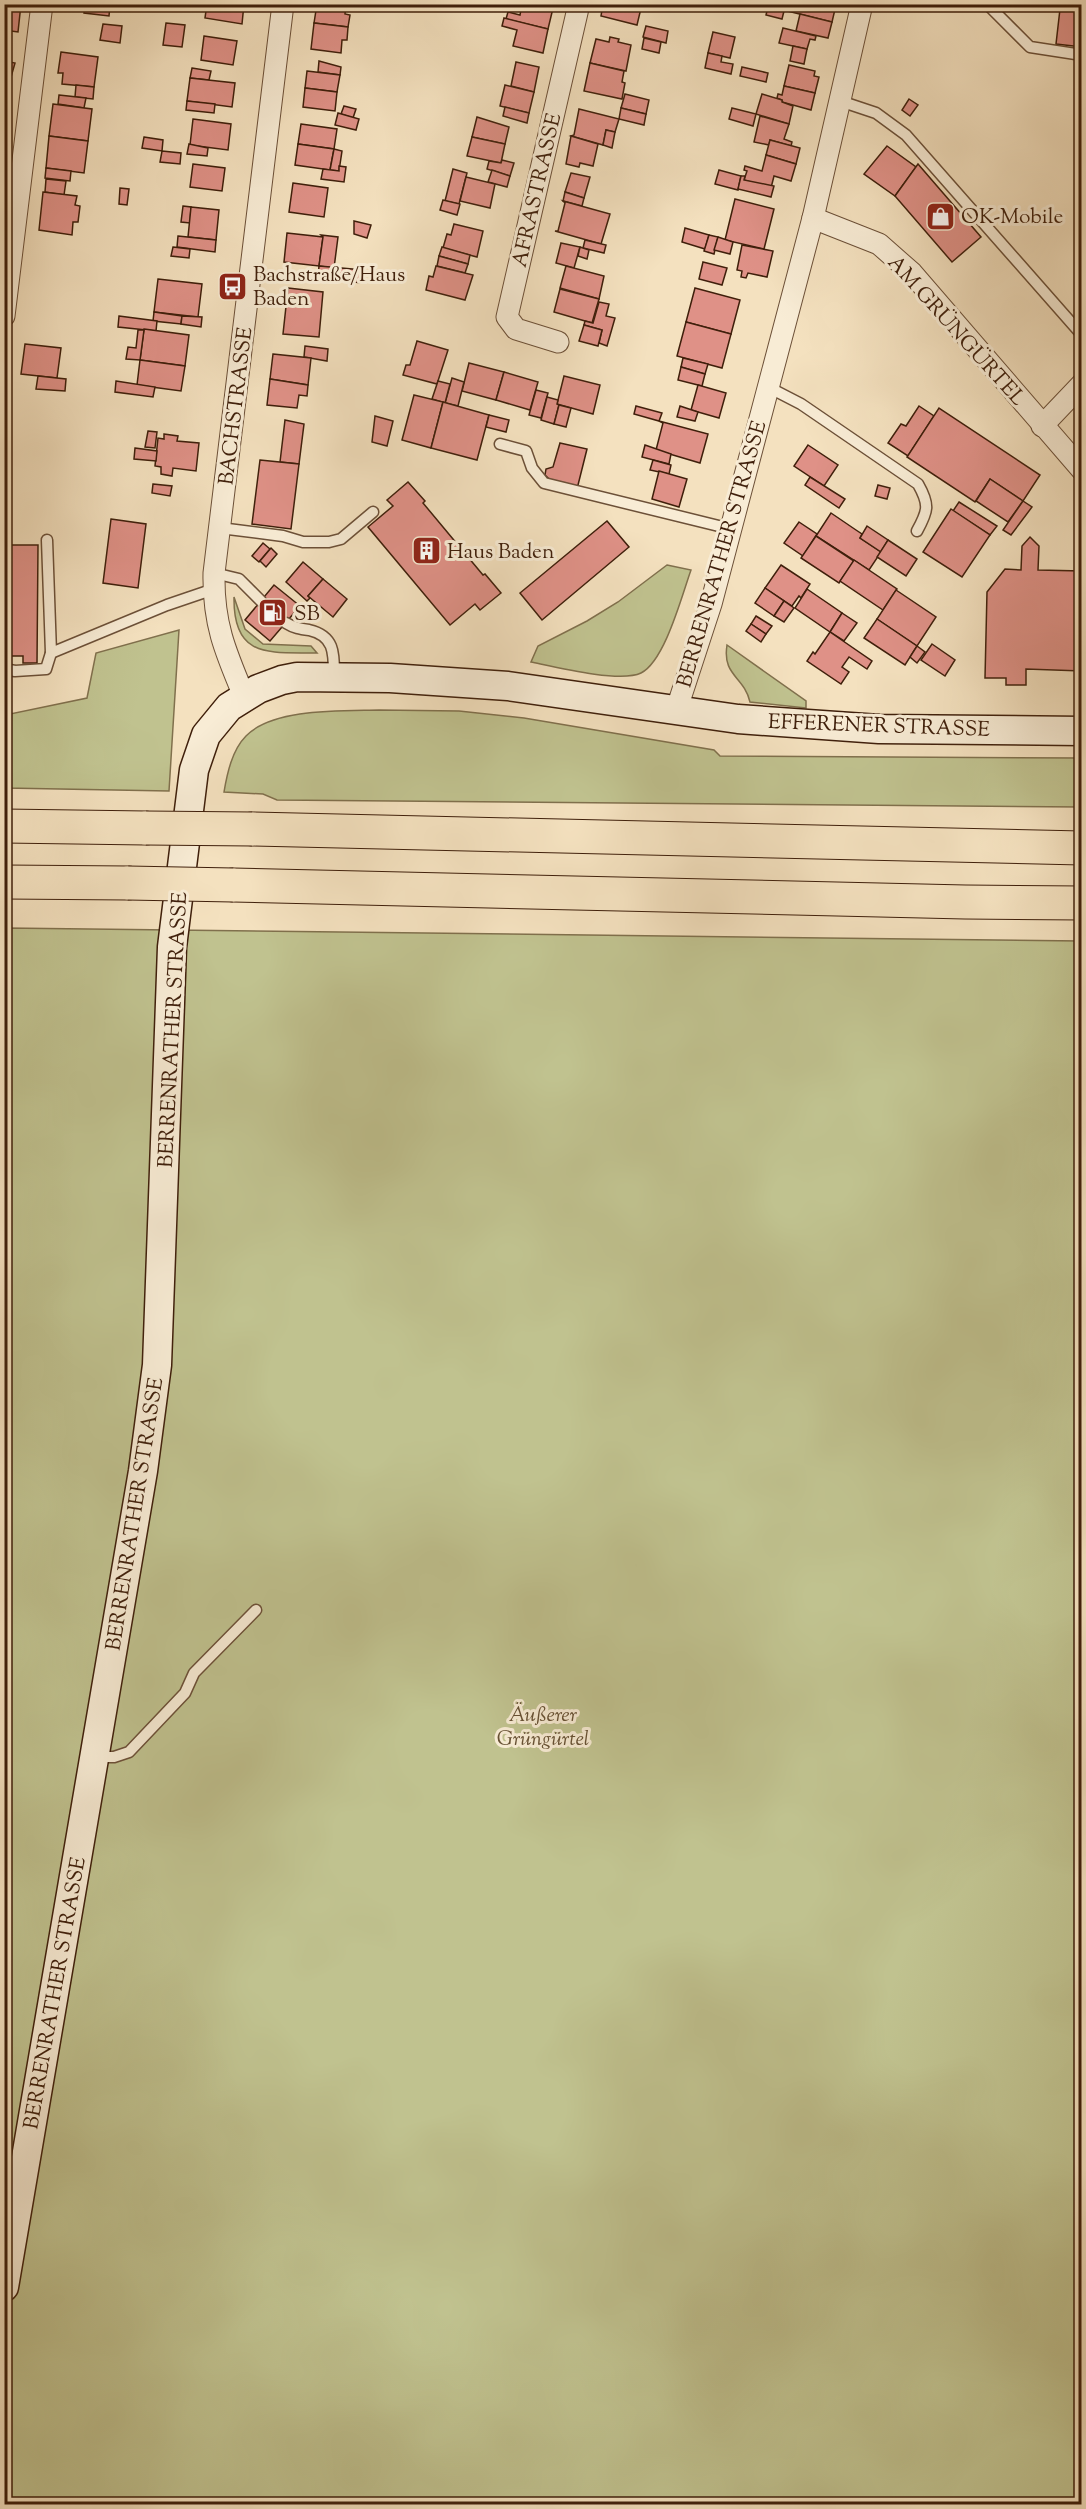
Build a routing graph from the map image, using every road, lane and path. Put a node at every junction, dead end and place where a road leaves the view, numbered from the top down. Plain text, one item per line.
1 (42, 4) edge
2 (283, 4) edge
3 (579, 4) edge
4 (862, 4) edge
5 (987, 4) edge
6 (1082, 55) edge
7 (840, 100) junction
8 (813, 218) junction
9 (4, 316) edge
10 (1082, 335) edge
11 (558, 342) dead end
12 (1082, 384) edge
13 (768, 387) junction
14 (1042, 426) junction
15 (500, 444) dead end
16 (1082, 470) edge
17 (373, 513) dead end
18 (220, 528) junction
19 (731, 529) junction
20 (917, 531) dead end
21 (47, 540) dead end
22 (214, 581) junction
23 (261, 602) dead end
24 (286, 623) dead end
25 (51, 653) junction
26 (4, 669) edge
27 (334, 677) junction
28 (244, 696) junction
29 (676, 711) junction
30 (1082, 731) edge
31 (4, 826) edge
32 (1082, 848) edge
33 (4, 882) edge
34 (1082, 903) edge
35 (256, 1610) dead end
36 (94, 1757) junction
37 (4, 2287) edge

1 - 9 street
2 - 18 street, BACHSTRASSE
3 - 11 street, AFRASTRASSE
4 - 7 street, BERRENRATHER STRASSE
5 - 6 lane
7 - 8 street, BERRENRATHER STRASSE
7 - 10 lane
8 - 13 street, BERRENRATHER STRASSE
8 - 14 street, AM GRÜNGÜRTEL
12 - 14 street
13 - 19 street, BERRENRATHER STRASSE
13 - 20 lane
14 - 16 street, AM GRÜNGÜRTEL
15 - 19 lane
17 - 18 lane
18 - 22 street, BACHSTRASSE
19 - 29 street, BERRENRATHER STRASSE
21 - 25 lane
22 - 23 lane
22 - 25 lane
22 - 28 street, BACHSTRASSE
24 - 27 lane
25 - 26 lane
27 - 28 street, BERRENRATHER STRASSE
27 - 29 street, BERRENRATHER STRASSE
28 - 36 street, BERRENRATHER STRASSE
29 - 30 street, EFFERENER STRASSE
31 - 32 highway, bridge
33 - 34 highway, bridge
35 - 36 lane
36 - 37 street, BERRENRATHER STRASSE

